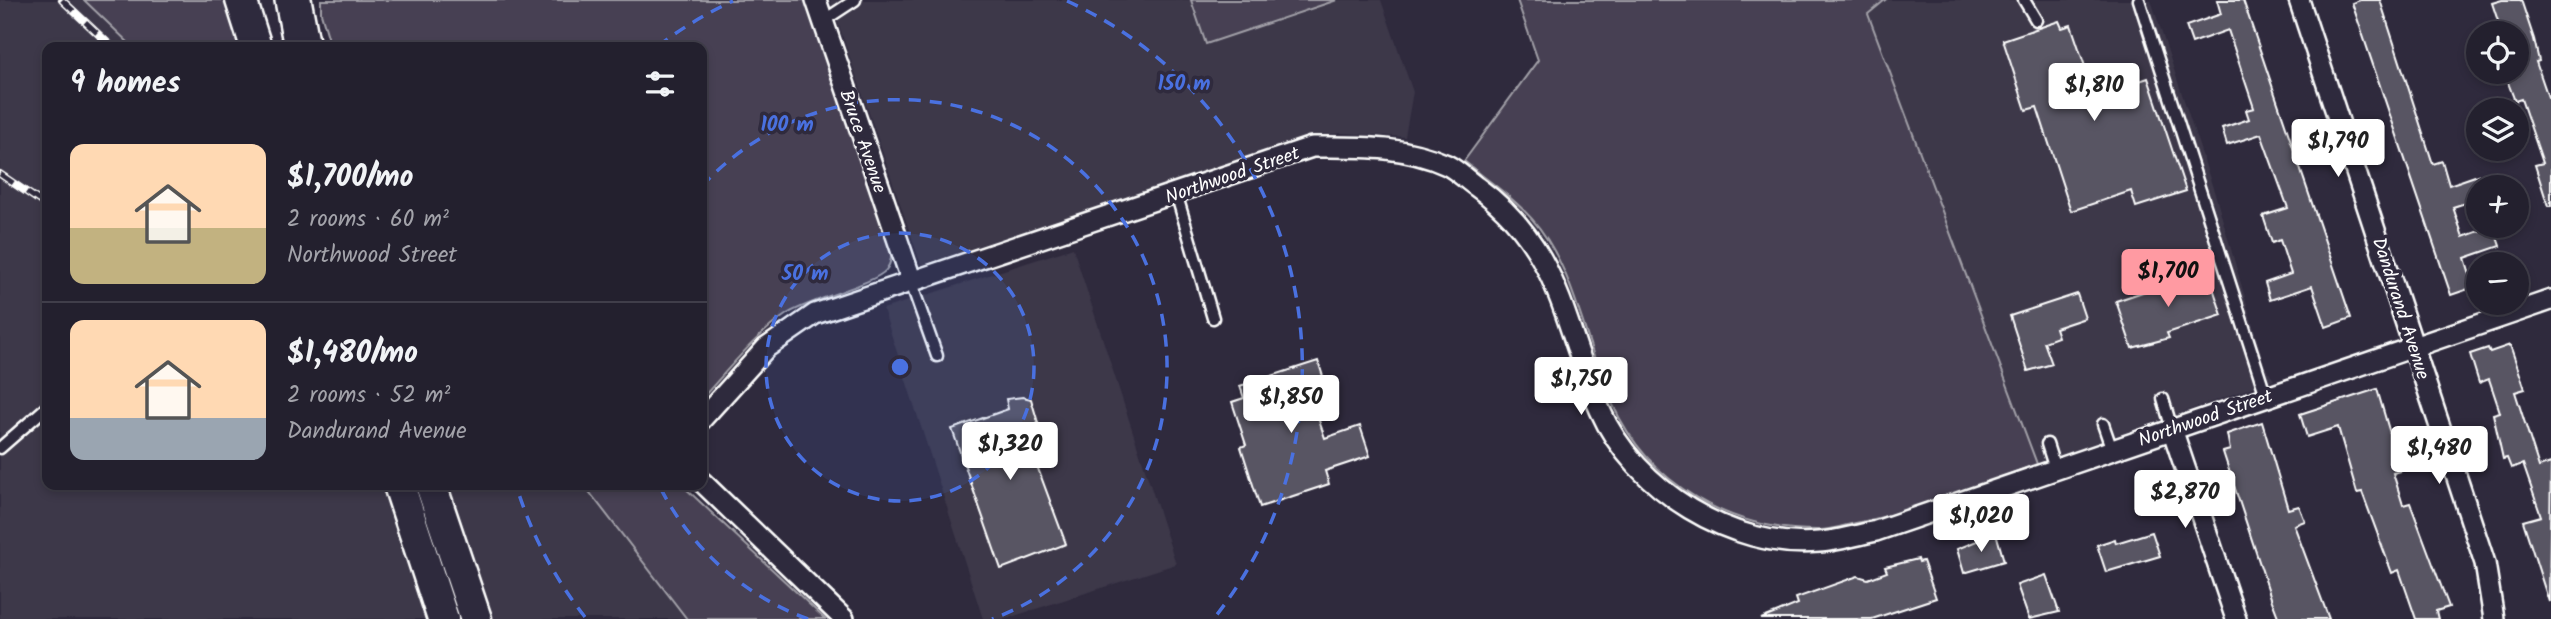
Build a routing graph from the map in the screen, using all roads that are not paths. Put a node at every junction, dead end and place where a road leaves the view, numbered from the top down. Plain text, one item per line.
1 (241, 0) edge
2 (278, 0) edge
3 (293, 0) edge
4 (816, 0) edge
5 (855, 0) edge
6 (2024, 0) edge
7 (2138, 0) edge
8 (2299, 0) edge
9 (2036, 20) dead end
10 (823, 21) junction
11 (254, 42) edge
12 (290, 42) edge
13 (301, 42) edge
14 (1176, 193) junction
15 (911, 282) junction
16 (2551, 300) edge
17 (1213, 318) dead end
18 (2415, 346) junction
19 (937, 356) dead end
20 (2266, 396) junction
21 (2163, 399) dead end
22 (42, 411) edge
23 (707, 413) edge
24 (2103, 424) dead end
25 (2172, 429) junction
26 (2047, 444) dead end
27 (0, 448) edge
28 (2112, 450) junction
29 (2055, 469) junction
30 (707, 487) edge
31 (401, 490) edge
32 (433, 490) edge
33 (443, 619) edge
34 (476, 619) edge
35 (844, 619) edge
36 (2236, 619) edge
37 (2494, 619) edge

1 - 11 main road
2 - 12 main road
3 - 13 highway
4 - 10 street, Bruce Avenue
5 - 10 lane
6 - 9 lane
7 - 20 lane
8 - 18 street, Dandurand Avenue
10 - 15 street, Bruce Avenue
14 - 15 street, Northwood Street
14 - 17 lane
14 - 29 street, Northwood Street
15 - 19 lane
15 - 23 street, Northwood Street
16 - 18 street, Northwood Street
18 - 20 street, Northwood Street
18 - 37 street, Dandurand Avenue
20 - 25 street, Northwood Street
21 - 25 lane
22 - 27 lane
24 - 28 lane
25 - 28 street, Northwood Street
25 - 36 street
26 - 29 lane
28 - 29 street, Northwood Street
30 - 35 street
31 - 33 main road
32 - 34 main road

